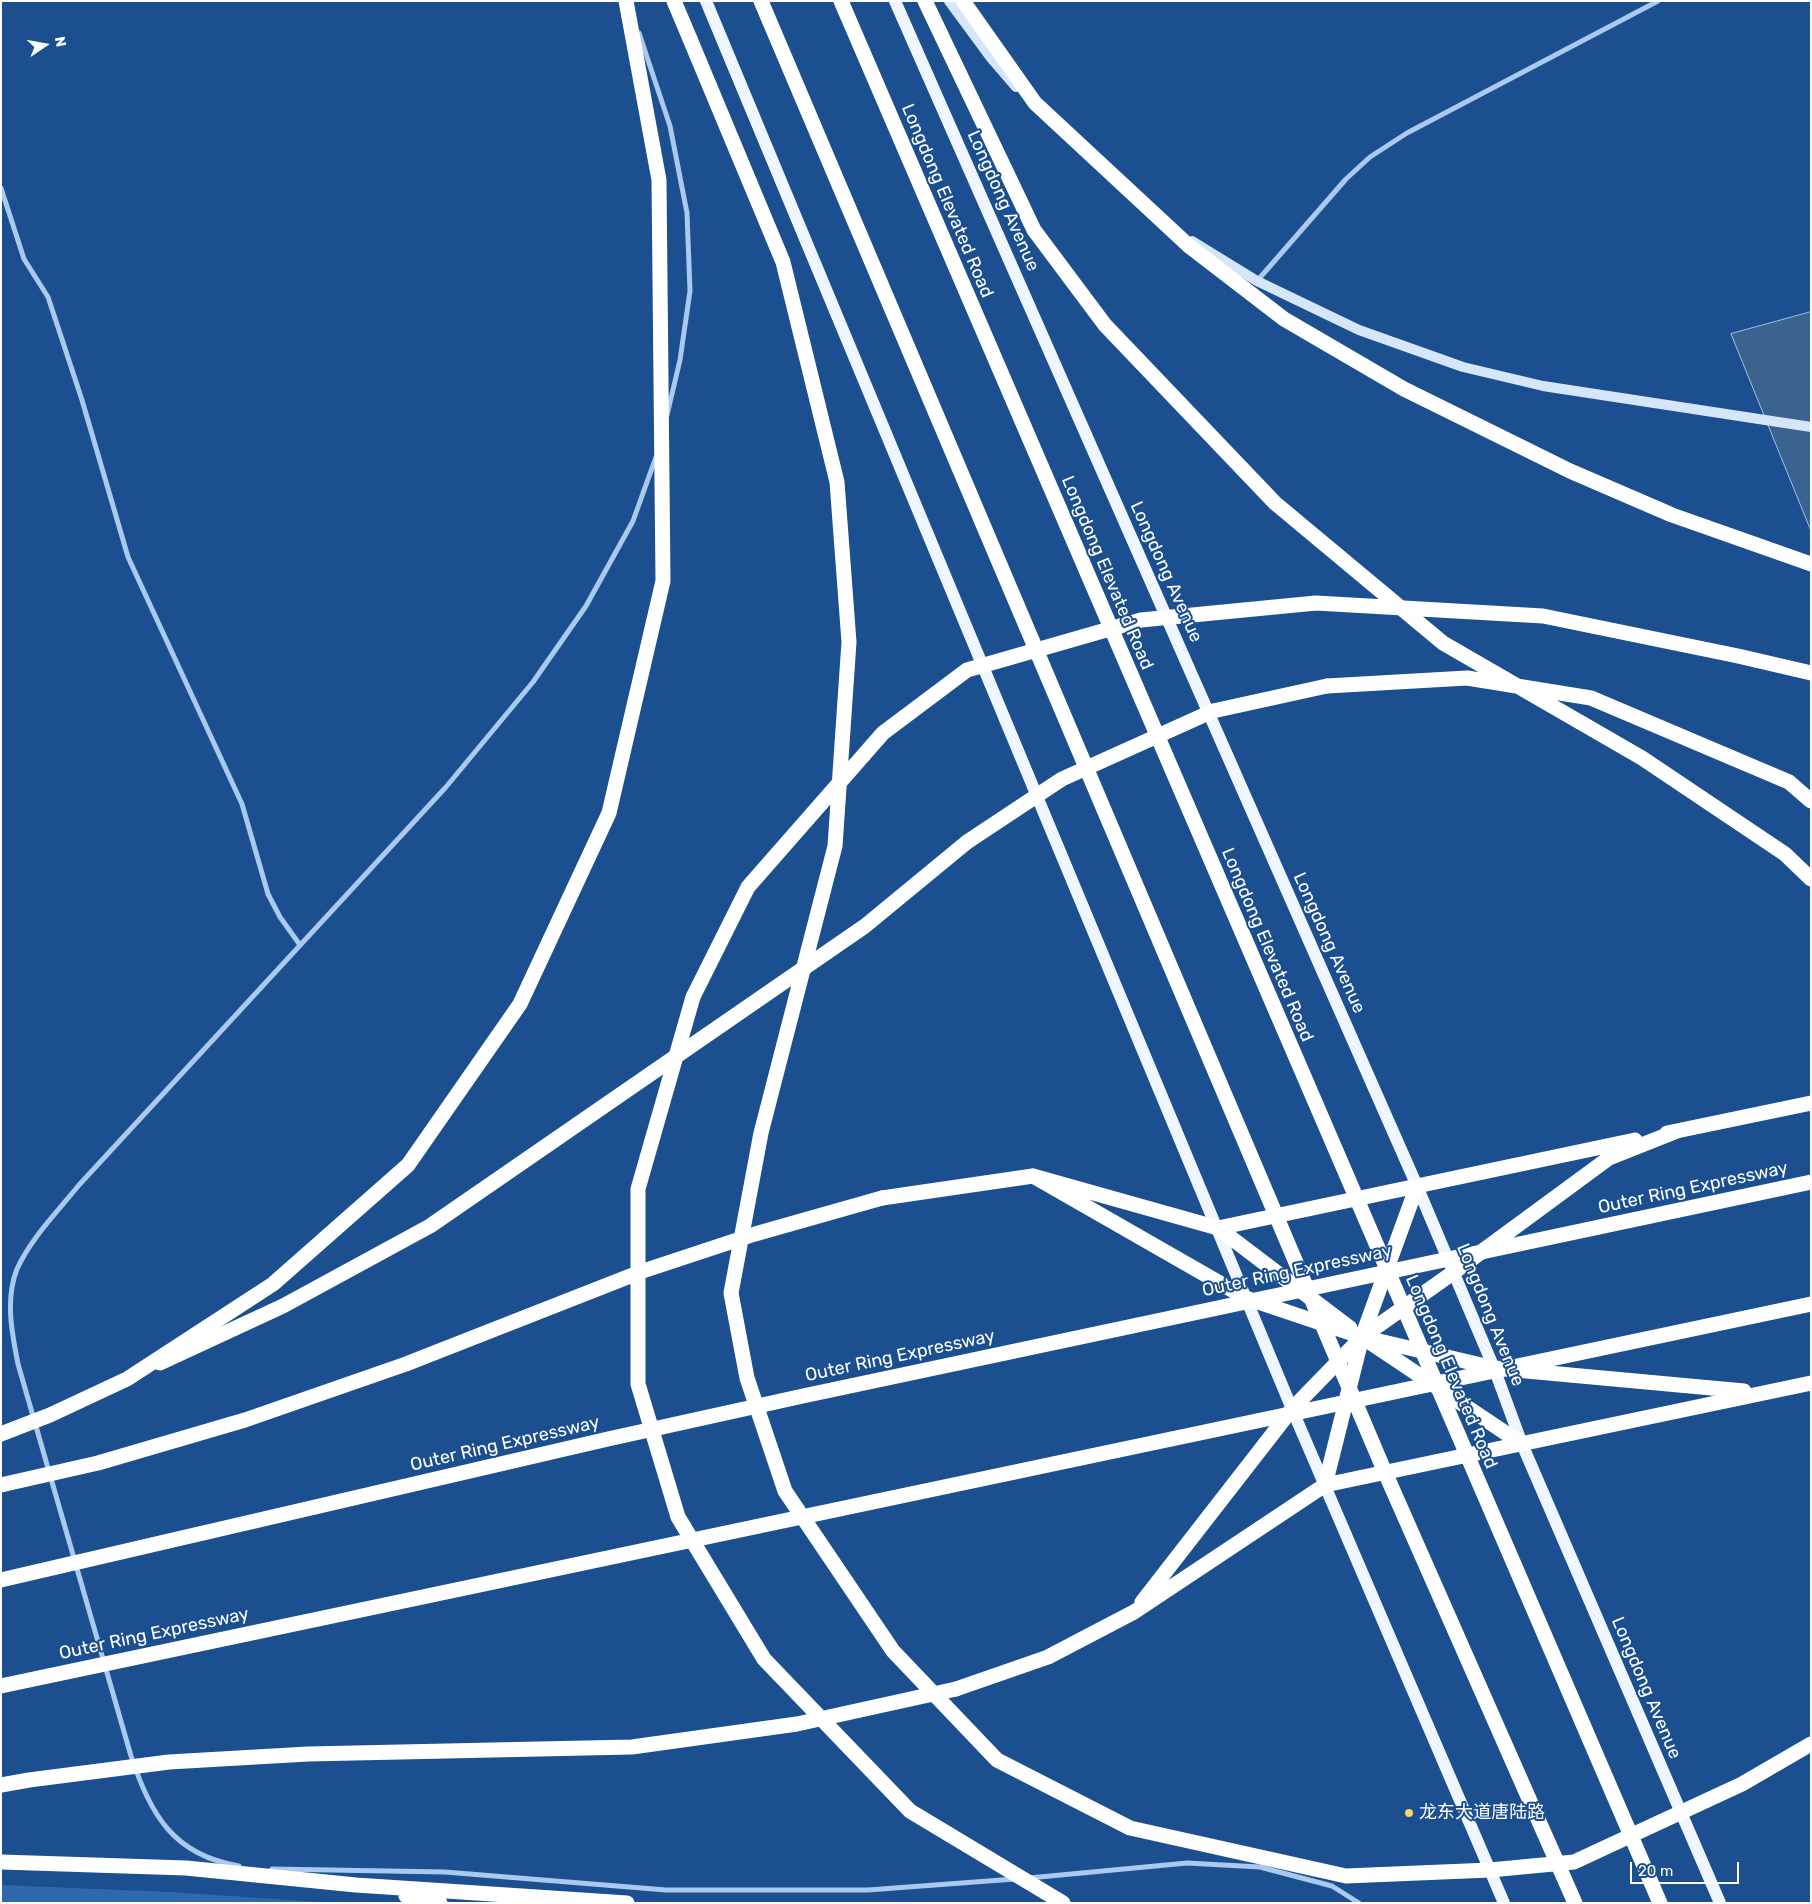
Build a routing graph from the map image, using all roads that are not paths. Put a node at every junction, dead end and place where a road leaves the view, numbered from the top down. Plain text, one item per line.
1 (627, 1) edge
2 (674, 1) edge
3 (706, 1) edge
4 (761, 1) edge
5 (841, 1) edge
6 (895, 1) edge
7 (925, 1) edge
8 (949, 1) edge
9 (963, 1) edge
10 (1658, 1) edge
11 (1, 188) edge
12 (1257, 281) junction
13 (1811, 427) edge
14 (1811, 564) edge
15 (1811, 674) edge
16 (1811, 800) edge
17 (1811, 880) edge
18 (300, 945) junction
19 (1811, 1103) edge
20 (1677, 1131) junction
21 (1033, 1176) junction
22 (1811, 1182) edge
23 (1417, 1186) junction
24 (1218, 1228) junction
25 (1454, 1272) junction
26 (1246, 1298) junction
27 (1811, 1304) edge
28 (1362, 1337) junction
29 (1494, 1368) junction
30 (126, 1379) junction
31 (1811, 1383) edge
32 (1760, 1393) junction
33 (1292, 1409) junction
34 (1, 1434) edge
35 (1522, 1444) junction
36 (1, 1485) edge
37 (1325, 1485) junction
38 (1, 1580) edge
39 (1134, 1612) junction
40 (1, 1686) edge
41 (1811, 1744) edge
42 (1, 1785) edge
43 (1, 1862) edge
44 (261, 1869) dead end
45 (269, 1869) dead end
46 (356, 1885) junction
47 (440, 1903) edge
48 (626, 1903) edge
49 (1062, 1903) edge
50 (1359, 1903) edge
51 (1504, 1903) edge
52 (1575, 1903) edge
53 (1660, 1903) edge
54 (1720, 1903) edge

1 - 18 street
1 - 30 highway, bridge
2 - 41 highway, bridge
3 - 24 main road
4 - 52 highway, bridge
5 - 53 highway, Longdong Elevated Road, bridge
6 - 23 main road, Longdong Avenue
7 - 17 highway, bridge
8 - 12 street
9 - 14 highway, bridge
10 - 12 street
11 - 18 street
12 - 13 street
15 - 49 highway, bridge
16 - 30 highway, bridge
18 - 44 street
19 - 20 highway
20 - 23 highway
20 - 25 highway
21 - 24 highway
21 - 26 highway
21 - 36 highway, bridge
22 - 38 highway, Outer Ring Expressway, bridge
23 - 24 highway
23 - 25 main road, Longdong Avenue
23 - 28 highway
24 - 26 main road
24 - 28 highway
25 - 28 highway
25 - 29 main road, Longdong Avenue
26 - 28 highway
26 - 33 main road
27 - 40 highway, Outer Ring Expressway, bridge
28 - 29 highway
28 - 33 highway
28 - 35 highway
28 - 37 highway
29 - 32 highway
29 - 35 main road, Longdong Avenue
30 - 34 highway, bridge
31 - 32 highway
32 - 35 highway
33 - 37 main road
33 - 39 highway
35 - 37 highway
35 - 54 main road, Longdong Avenue
37 - 39 highway
37 - 51 main road
39 - 42 highway, bridge
43 - 46 highway
45 - 50 street
46 - 47 highway
46 - 48 highway

